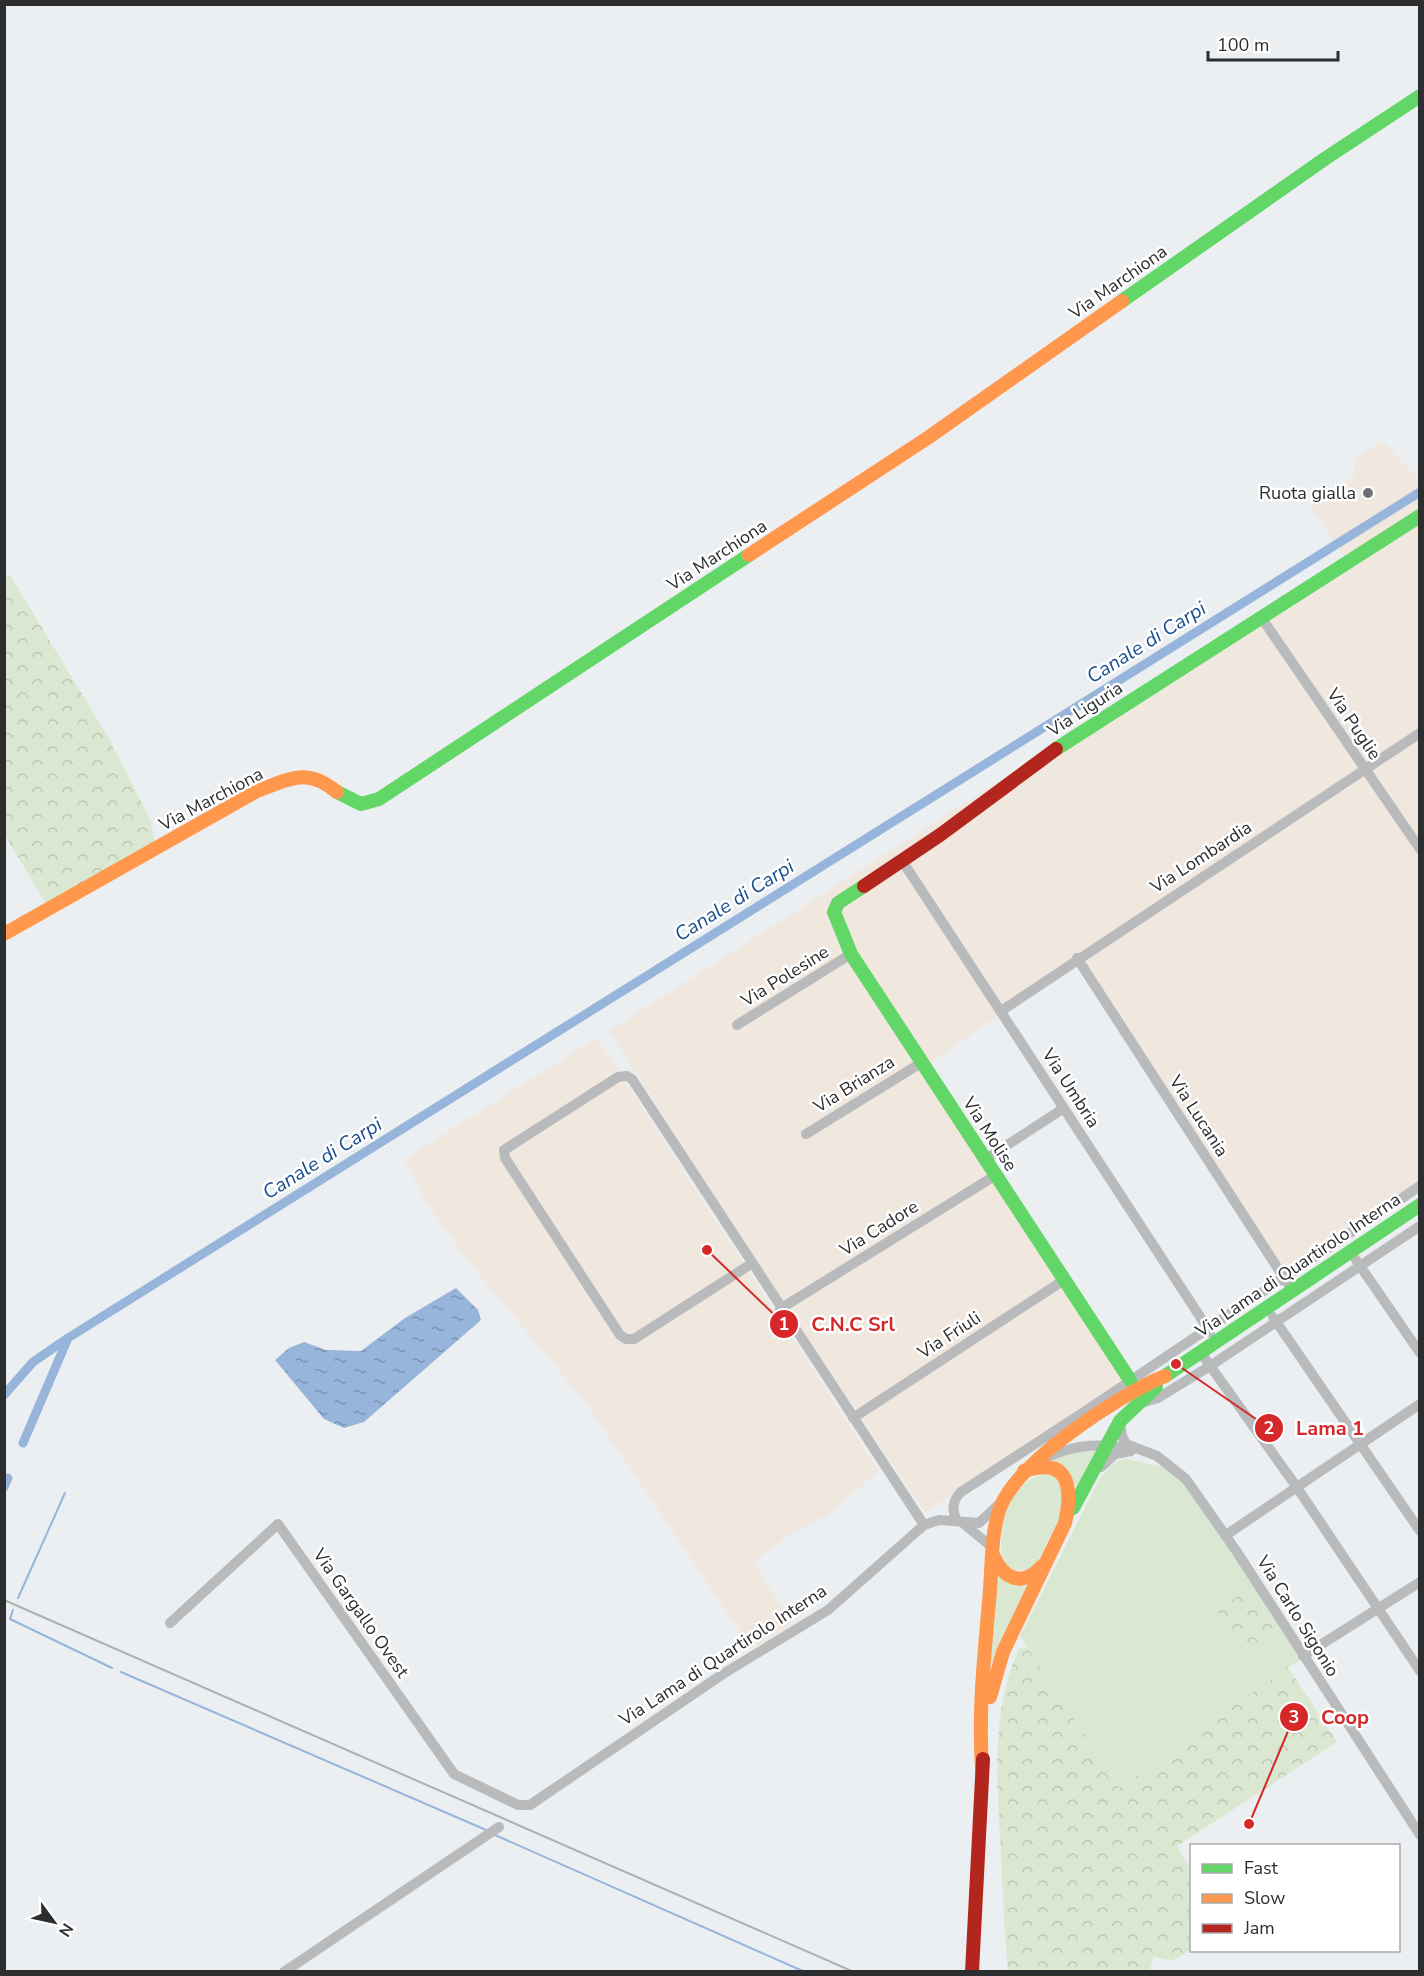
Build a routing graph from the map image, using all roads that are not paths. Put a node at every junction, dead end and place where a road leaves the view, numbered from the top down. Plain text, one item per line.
1 (1419, 96) edge
2 (1419, 516) edge
3 (1261, 617) junction
4 (1419, 733) edge
5 (1365, 769) junction
6 (1419, 849) edge
7 (903, 862) junction
8 (838, 903) joint
9 (4, 934) edge
10 (851, 954) junction
11 (1077, 958) junction
12 (1002, 1011) junction
13 (737, 1025) dead end
14 (921, 1063) junction
15 (1064, 1108) junction
16 (806, 1134) dead end
17 (986, 1159) junction
18 (996, 1175) junction
19 (1419, 1186) edge
20 (1419, 1205) edge
21 (1419, 1226) edge
22 (1351, 1252) junction
23 (751, 1264) junction
24 (1360, 1265) junction
25 (1284, 1279) junction
26 (1064, 1280) junction
27 (1293, 1292) junction
28 (780, 1309) junction
29 (1268, 1309) junction
30 (1277, 1322) junction
31 (1208, 1330) junction
32 (1201, 1353) junction
33 (1419, 1353) edge
34 (1210, 1366) junction
35 (1167, 1375) junction
36 (1130, 1380) junction
37 (1419, 1404) edge
38 (1135, 1405) junction
39 (853, 1418) junction
40 (1120, 1421) junction
41 (1360, 1443) junction
42 (1106, 1444) junction
43 (1143, 1451) junction
44 (1024, 1472) junction
45 (1296, 1486) junction
46 (1008, 1493) junction
47 (1067, 1519) junction
48 (959, 1521) junction
49 (924, 1525) junction
50 (1419, 1531) edge
51 (1226, 1535) junction
52 (993, 1550) junction
53 (1045, 1561) junction
54 (1419, 1582) edge
55 (1378, 1608) junction
56 (170, 1623) dead end
57 (1303, 1656) junction
58 (1419, 1671) edge
59 (982, 1768) junction
60 (530, 1805) joint
61 (499, 1827) dead end
62 (1418, 1828) edge
63 (284, 1971) edge
64 (972, 1971) edge

1 - 9 street, Via Marchiona
2 - 3 street, Via Liguria
3 - 5 street, Via Puglie
3 - 7 street, Via Liguria
4 - 5 street, Via Lombardia
5 - 6 street, Via Puglie
5 - 11 street, Via Lombardia
7 - 8 street, Via Liguria
7 - 12 street, Via Umbria
8 - 10 street, Via Molise
10 - 13 street, Via Polesine
10 - 14 street, Via Molise
11 - 12 street, Via Lombardia
11 - 25 street, Via Lucania
12 - 15 street, Via Umbria
14 - 16 street, Via Brianza
14 - 17 street, Via Molise
15 - 17 street
15 - 31 street, Via Umbria
17 - 18 street, Via Molise
18 - 26 street, Via Molise
18 - 28 street, Via Cadore
19 - 25 street
20 - 22 street, Via Lama di Quartirolo Interna
21 - 24 street
22 - 24 street
22 - 27 street, Via Lama di Quartirolo Interna
23 - 23 street
23 - 28 street
24 - 30 street
24 - 33 street
25 - 27 street, Via Lucania
25 - 31 street
26 - 36 street, Via Molise
26 - 39 street, Via Friuli
27 - 29 street, Via Lama di Quartirolo Interna
28 - 39 street
29 - 30 street
29 - 32 street, Via Lama di Quartirolo Interna
30 - 34 street
30 - 41 street
31 - 36 street
32 - 34 street
32 - 35 street, Via Lama di Quartirolo Interna
34 - 38 street
34 - 45 street
35 - 38 street, Via Lama di Quartirolo Interna
35 - 44 street, Via Lama di Quartirolo Interna
36 - 48 street
37 - 41 street
38 - 40 street, Via Lama di Quartirolo Interna
39 - 49 street
40 - 42 street, Via Lama di Quartirolo Interna
40 - 43 street
41 - 45 street
41 - 50 street
42 - 43 street
42 - 44 street
42 - 47 street, Via Lama di Quartirolo Interna
43 - 47 street
43 - 51 street, Via Carlo Sigonio
44 - 46 street
44 - 47 street
45 - 51 street
45 - 55 street
46 - 48 street
46 - 52 street
47 - 53 street
48 - 49 street
48 - 52 street
49 - 60 street, Via Lama di Quartirolo Interna
51 - 57 street, Via Carlo Sigonio
52 - 53 street
52 - 59 street
53 - 59 street
54 - 55 street
55 - 57 street
55 - 58 street
56 - 60 street, Via Gargallo Ovest
57 - 62 street, Via Carlo Sigonio
59 - 64 street
61 - 63 street

